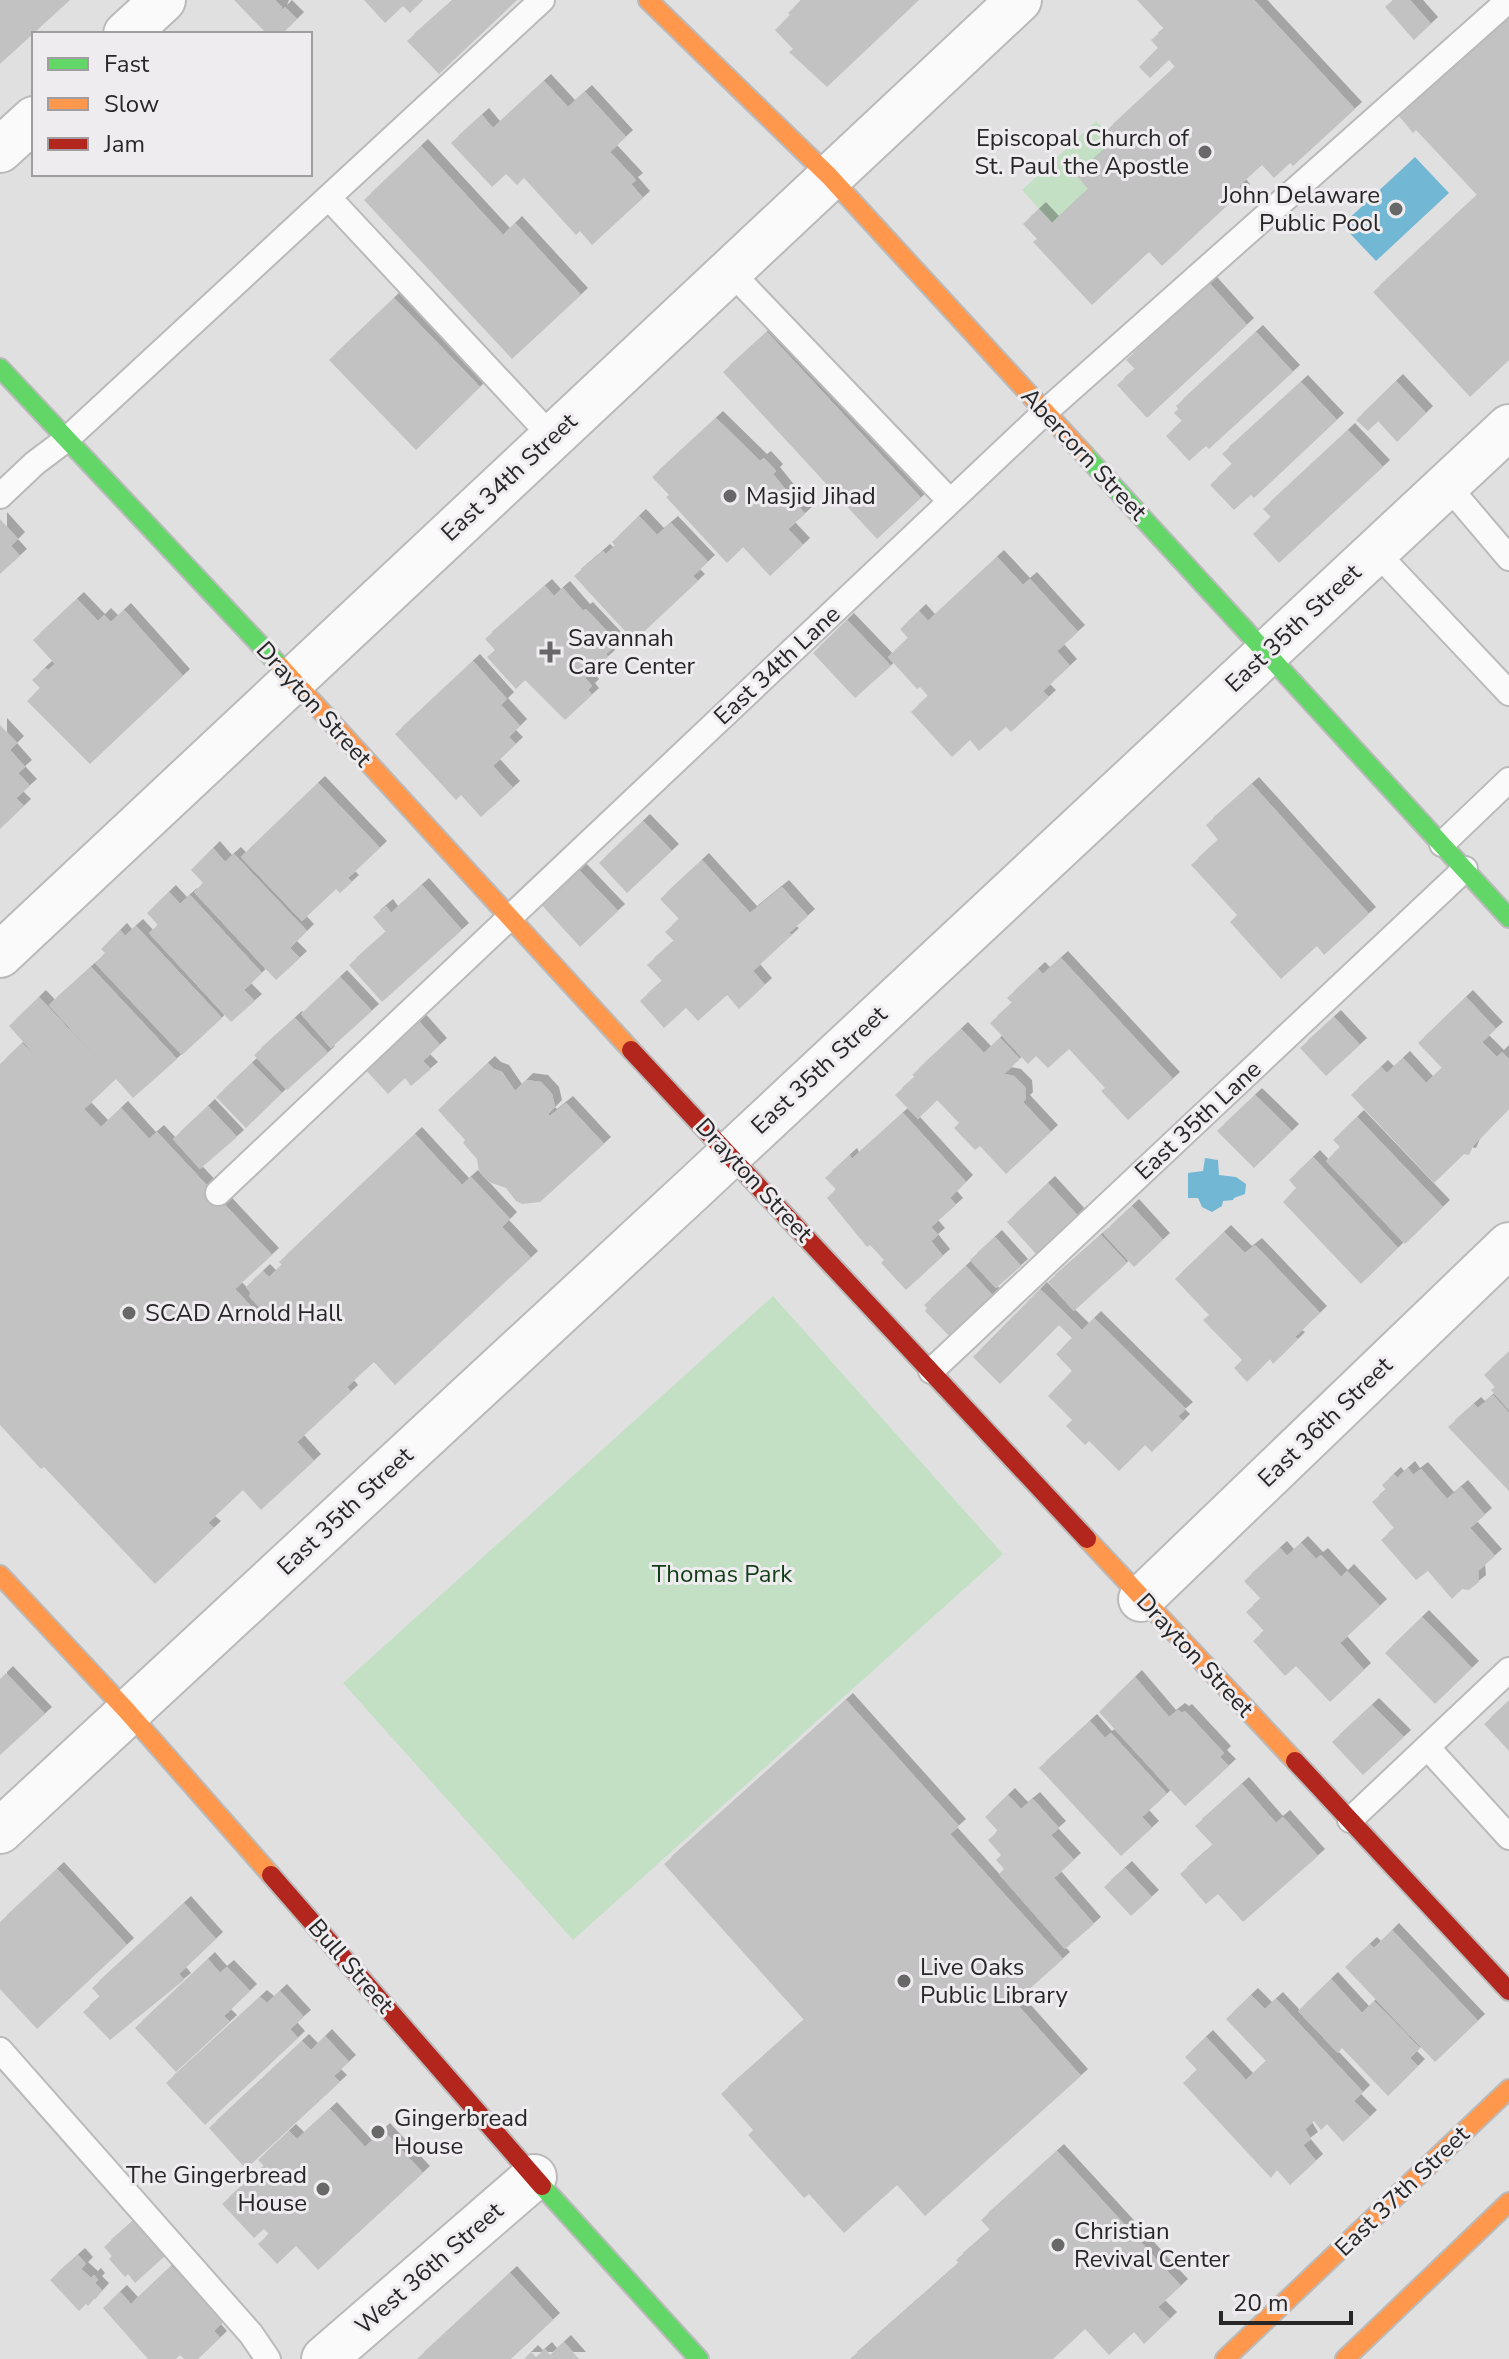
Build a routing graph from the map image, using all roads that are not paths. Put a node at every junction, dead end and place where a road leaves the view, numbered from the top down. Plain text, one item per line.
1 (163, 0) edge
2 (542, 0) edge
3 (648, 0) edge
4 (1019, 0) edge
5 (1509, 0) edge
6 (128, 32) edge
7 (32, 121) edge
8 (0, 150) edge
9 (829, 176) junction
10 (329, 198) junction
11 (729, 270) junction
12 (0, 368) edge
13 (1045, 412) junction
14 (1509, 427) edge
15 (552, 437) junction
16 (67, 439) junction
17 (1447, 485) junction
18 (0, 496) edge
19 (950, 501) junction
20 (1375, 551) junction
21 (1509, 558) edge
22 (1267, 653) junction
23 (293, 680) junction
24 (1509, 693) edge
25 (1509, 780) edge
26 (1442, 844) junction
27 (1465, 869) junction
28 (1509, 918) edge
29 (509, 919) junction
30 (0, 955) edge
31 (730, 1153) junction
32 (218, 1193) dead end
33 (1509, 1245) edge
34 (931, 1371) junction
35 (0, 1575) edge
36 (1141, 1599) junction
37 (1509, 1670) edge
38 (127, 1711) junction
39 (1427, 1747) junction
40 (1350, 1820) junction
41 (0, 1831) edge
42 (1509, 1837) edge
43 (1509, 1991) edge
44 (0, 2050) edge
45 (1509, 2089) edge
46 (534, 2177) junction
47 (1509, 2202) edge
48 (268, 2359) edge
49 (324, 2359) edge
50 (699, 2359) edge
51 (1225, 2359) edge
52 (1345, 2359) edge

1 - 6 street
2 - 10 lane
3 - 9 main road, Abercorn Street
4 - 9 street, East 34th Street
5 - 13 lane, East 34th Lane
7 - 8 street
9 - 11 street, East 34th Street
9 - 13 main road, Abercorn Street
10 - 15 lane
10 - 16 lane
11 - 15 street, East 34th Street
11 - 19 lane
12 - 16 main road, Drayton Street
13 - 19 lane, East 34th Lane
13 - 22 main road, Abercorn Street
14 - 17 street, East 35th Street
15 - 23 street, East 34th Street
16 - 18 lane
16 - 23 main road, Drayton Street
17 - 20 street, East 35th Street
17 - 21 lane
19 - 29 lane, East 34th Lane
20 - 22 street, East 35th Street
20 - 24 lane
22 - 26 main road, Abercorn Street
22 - 31 street, East 35th Street
23 - 29 main road, Drayton Street
23 - 30 street, East 34th Street
25 - 26 lane
26 - 27 main road, Abercorn Street
27 - 28 main road, Abercorn Street
27 - 34 lane, East 35th Lane
29 - 31 main road, Drayton Street
29 - 32 lane, East 34th Lane
31 - 34 main road, Drayton Street
31 - 38 street, East 35th Street
33 - 36 street, East 36th Street
34 - 36 main road, Drayton Street
35 - 38 main road, Bull Street
36 - 40 main road, Drayton Street
37 - 39 lane
38 - 41 street, East 35th Street
38 - 46 main road, Bull Street
39 - 40 lane
39 - 42 lane
40 - 43 main road, Drayton Street
44 - 48 lane
45 - 51 main road, East 37th Street
46 - 49 street, West 36th Street
46 - 50 main road, Bull Street
47 - 52 main road

